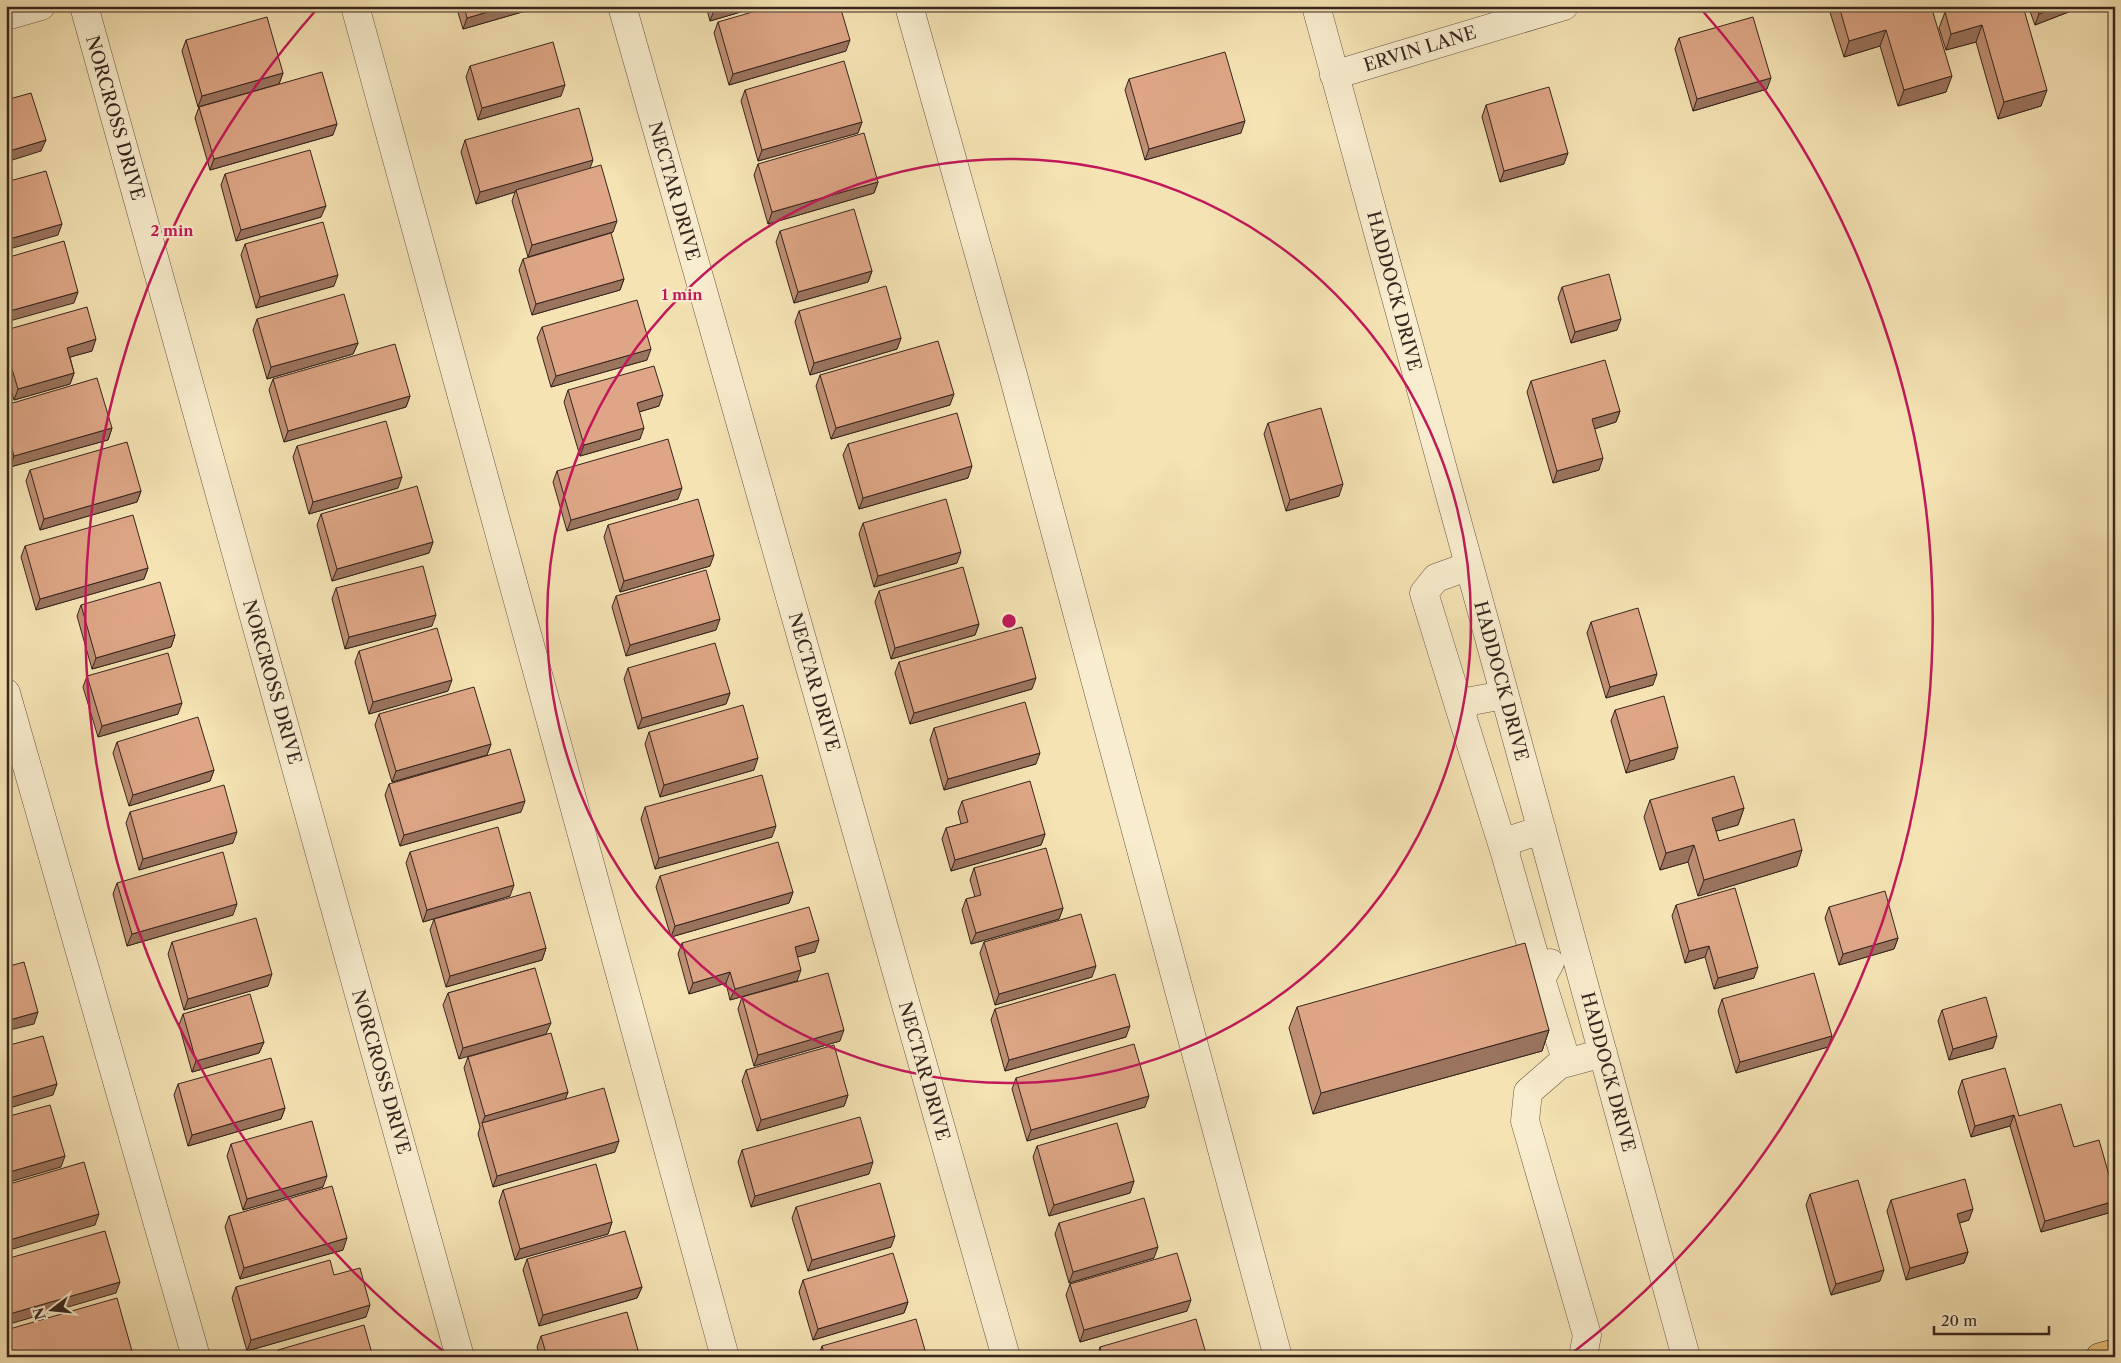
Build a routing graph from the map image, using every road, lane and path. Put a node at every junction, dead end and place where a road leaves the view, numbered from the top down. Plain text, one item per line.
1 (40, 6) edge
2 (84, 6) edge
3 (355, 6) edge
4 (622, 6) edge
5 (909, 6) edge
6 (1316, 6) edge
7 (1564, 6) edge
8 (6, 16) edge
9 (1334, 75) junction
10 (1469, 566) junction
11 (6, 693) edge
12 (1504, 695) junction
13 (1462, 716) junction
14 (1542, 830) junction
15 (1505, 853) junction
16 (1576, 954) junction
17 (1541, 979) junction
18 (1603, 1053) junction
19 (1567, 1063) junction
20 (2115, 1352) edge
21 (196, 1357) edge
22 (460, 1357) edge
23 (725, 1357) edge
24 (1006, 1357) edge
25 (1278, 1357) edge
26 (1582, 1357) edge
27 (1686, 1357) edge
28 (2100, 1357) edge

1 - 8 street
2 - 22 street, NORCROSS DRIVE
3 - 23 street
4 - 24 street, NECTAR DRIVE
5 - 25 street
6 - 9 street, HADDOCK DRIVE
7 - 9 street, ERVIN LANE
9 - 10 street, HADDOCK DRIVE
10 - 12 street, HADDOCK DRIVE
10 - 13 street
11 - 21 street
12 - 13 street
12 - 14 street, HADDOCK DRIVE
13 - 15 street
14 - 15 street
14 - 16 street, HADDOCK DRIVE
15 - 17 street
16 - 17 street
16 - 18 street, HADDOCK DRIVE
17 - 19 street
18 - 19 street
18 - 27 street, HADDOCK DRIVE
19 - 26 street
20 - 28 main road

